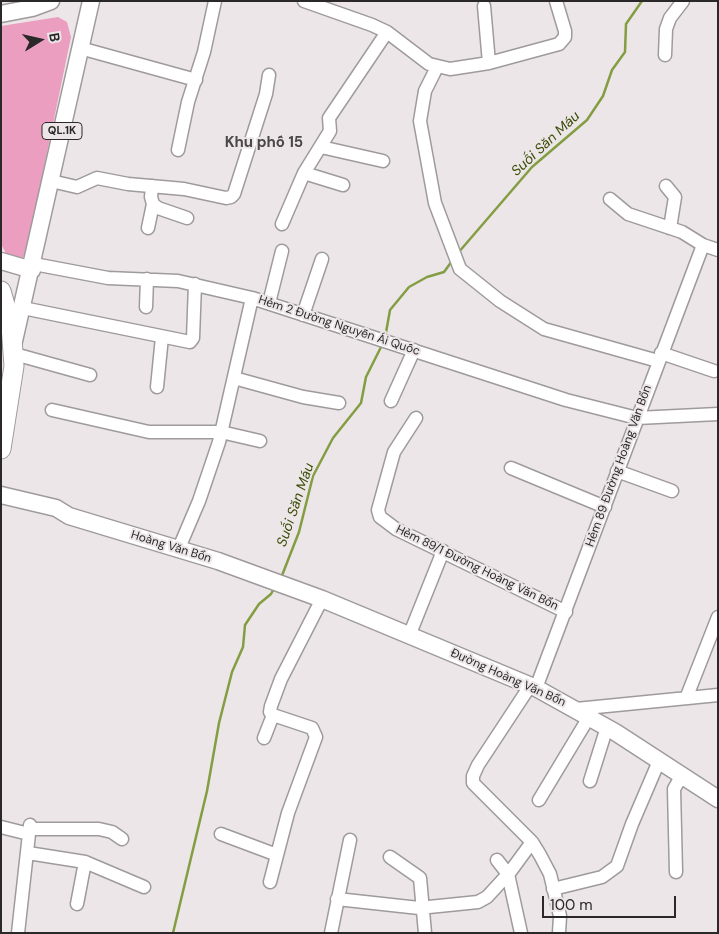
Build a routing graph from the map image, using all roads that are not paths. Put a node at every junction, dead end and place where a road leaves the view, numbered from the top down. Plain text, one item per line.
1 (51, 1) edge
2 (91, 1) edge
3 (215, 1) edge
4 (304, 1) edge
5 (556, 1) edge
6 (683, 1) edge
7 (35, 5) edge
8 (484, 6) dead end
9 (335, 7) edge
10 (1, 14) edge
11 (387, 32) junction
12 (81, 44) junction
13 (664, 55) dead end
14 (489, 63) junction
15 (437, 67) junction
16 (269, 75) dead end
17 (196, 80) junction
18 (321, 147) junction
19 (178, 150) dead end
20 (383, 161) dead end
21 (304, 173) junction
22 (51, 181) junction
23 (343, 185) dead end
24 (152, 186) junction
25 (666, 186) dead end
26 (610, 199) dead end
27 (154, 204) junction
28 (187, 218) dead end
29 (282, 224) dead end
30 (148, 228) dead end
31 (670, 228) junction
32 (703, 245) junction
33 (718, 250) edge
34 (282, 251) dead end
35 (322, 258) dead end
36 (1, 261) edge
37 (33, 267) junction
38 (147, 280) junction
39 (195, 284) junction
40 (1, 290) edge
41 (252, 298) junction
42 (269, 302) junction
43 (146, 307) dead end
44 (23, 308) junction
45 (303, 315) junction
46 (162, 337) junction
47 (414, 350) junction
48 (659, 357) junction
49 (6, 358) edge
50 (714, 370) dead end
51 (90, 375) dead end
52 (234, 378) junction
53 (157, 387) dead end
54 (391, 401) dead end
55 (339, 403) dead end
56 (52, 410) dead end
57 (718, 414) edge
58 (416, 418) dead end
59 (637, 418) junction
60 (221, 432) junction
61 (260, 441) dead end
62 (1, 449) edge
63 (512, 468) dead end
64 (617, 471) junction
65 (672, 491) dead end
66 (1, 495) edge
67 (1, 504) edge
68 (605, 507) junction
69 (69, 516) junction
70 (179, 548) junction
71 (443, 551) junction
72 (278, 583) joint
73 (322, 599) junction
74 (566, 612) junction
75 (718, 617) edge
76 (409, 636) junction
77 (533, 687) junction
78 (718, 695) edge
79 (686, 696) junction
80 (582, 713) junction
81 (273, 715) junction
82 (607, 728) junction
83 (264, 738) dead end
84 (660, 761) junction
85 (682, 775) junction
86 (590, 781) dead end
87 (718, 799) edge
88 (539, 800) dead end
89 (1, 827) edge
90 (29, 829) junction
91 (221, 834) dead end
92 (122, 839) dead end
93 (350, 840) dead end
94 (532, 842) junction
95 (28, 854) junction
96 (277, 854) junction
97 (390, 857) dead end
98 (497, 860) dead end
99 (85, 862) junction
100 (676, 872) dead end
101 (508, 874) junction
102 (270, 882) dead end
103 (144, 887) dead end
104 (553, 889) junction
105 (337, 899) junction
106 (77, 904) dead end
107 (421, 908) junction
108 (18, 933) edge
109 (331, 933) edge
110 (425, 933) edge
111 (521, 933) edge
112 (559, 933) edge

1 - 7 main road
2 - 12 main road, QL.1K
3 - 17 street
4 - 9 street
5 - 14 street
6 - 13 street
7 - 10 main road
8 - 14 street
9 - 11 street
11 - 15 street
11 - 18 street
12 - 17 street
12 - 22 main road, QL.1K
14 - 15 street
15 - 48 street
16 - 24 street
17 - 19 street
18 - 20 street
18 - 21 street
21 - 23 street
21 - 29 street
22 - 24 street
22 - 37 main road, QL.1K
24 - 27 street
25 - 31 street
26 - 31 street
27 - 28 street
27 - 30 street
31 - 32 street
32 - 33 street
32 - 48 street, Hẻm 89 Đường Hoàng Văn Bổn
34 - 42 street
35 - 45 street
36 - 37 main road
37 - 38 street, Hẻm 2 Đường Nguyễn Ái Quốc
37 - 44 main road, QL.1K
38 - 39 street, Hẻm 2 Đường Nguyễn Ái Quốc
38 - 43 street
39 - 41 street, Hẻm 2 Đường Nguyễn Ái Quốc
39 - 46 street
40 - 49 highway
41 - 42 street, Hẻm 2 Đường Nguyễn Ái Quốc
41 - 52 street
42 - 45 street, Hẻm 2 Đường Nguyễn Ái Quốc
44 - 46 street
44 - 49 main road, QL.1K
45 - 47 street, Hẻm 2 Đường Nguyễn Ái Quốc
46 - 53 street
47 - 54 street
47 - 59 street, Hẻm 2 Đường Nguyễn Ái Quốc
48 - 50 street
48 - 59 street, Hẻm 89 Đường Hoàng Văn Bổn
49 - 51 street
49 - 62 highway
52 - 55 street
52 - 60 street
56 - 60 street
57 - 59 street, Hẻm 2 Đường Nguyễn Ái Quốc
58 - 71 street, Hẻm 89/1 Đường Hoàng Văn Bổn
59 - 64 street, Hẻm 89 Đường Hoàng Văn Bổn
60 - 61 street
60 - 70 street
63 - 68 street
64 - 65 street
64 - 68 street, Hẻm 89 Đường Hoàng Văn Bổn
66 - 69 main road, Hoàng Văn Bổn
67 - 69 main road, Hoàng Văn Bổn
68 - 74 street, Hẻm 89 Đường Hoàng Văn Bổn
69 - 70 main road, Hoàng Văn Bổn
70 - 72 main road, Hoàng Văn Bổn
71 - 74 street, Hẻm 89/1 Đường Hoàng Văn Bổn
71 - 76 street
72 - 73 main road, Đường Hoàng Văn Bổn
73 - 76 main road, Đường Hoàng Văn Bổn
73 - 81 street
74 - 77 street, Hẻm 89 Đường Hoàng Văn Bổn
75 - 79 street
76 - 77 main road, Đường Hoàng Văn Bổn
77 - 80 main road, Đường Hoàng Văn Bổn
77 - 94 street, Hẻm 89 Đường Hoàng Văn Bổn
78 - 79 street
79 - 80 street
80 - 82 main road, Đường Hoàng Văn Bổn
80 - 88 street
81 - 83 street
81 - 96 street
82 - 84 main road, Đường Hoàng Văn Bổn
82 - 86 street
84 - 85 main road, Đường Hoàng Văn Bổn
84 - 104 street
85 - 87 main road, Đường Hoàng Văn Bổn
85 - 100 street
89 - 90 street
90 - 92 street
90 - 95 street
91 - 96 street
93 - 105 street
94 - 101 street
94 - 104 street
95 - 99 street
95 - 108 street
96 - 102 street
97 - 107 street
98 - 101 street
99 - 103 street
99 - 106 street
101 - 107 street
101 - 111 street
104 - 112 street
105 - 107 street
105 - 109 street
107 - 110 street

